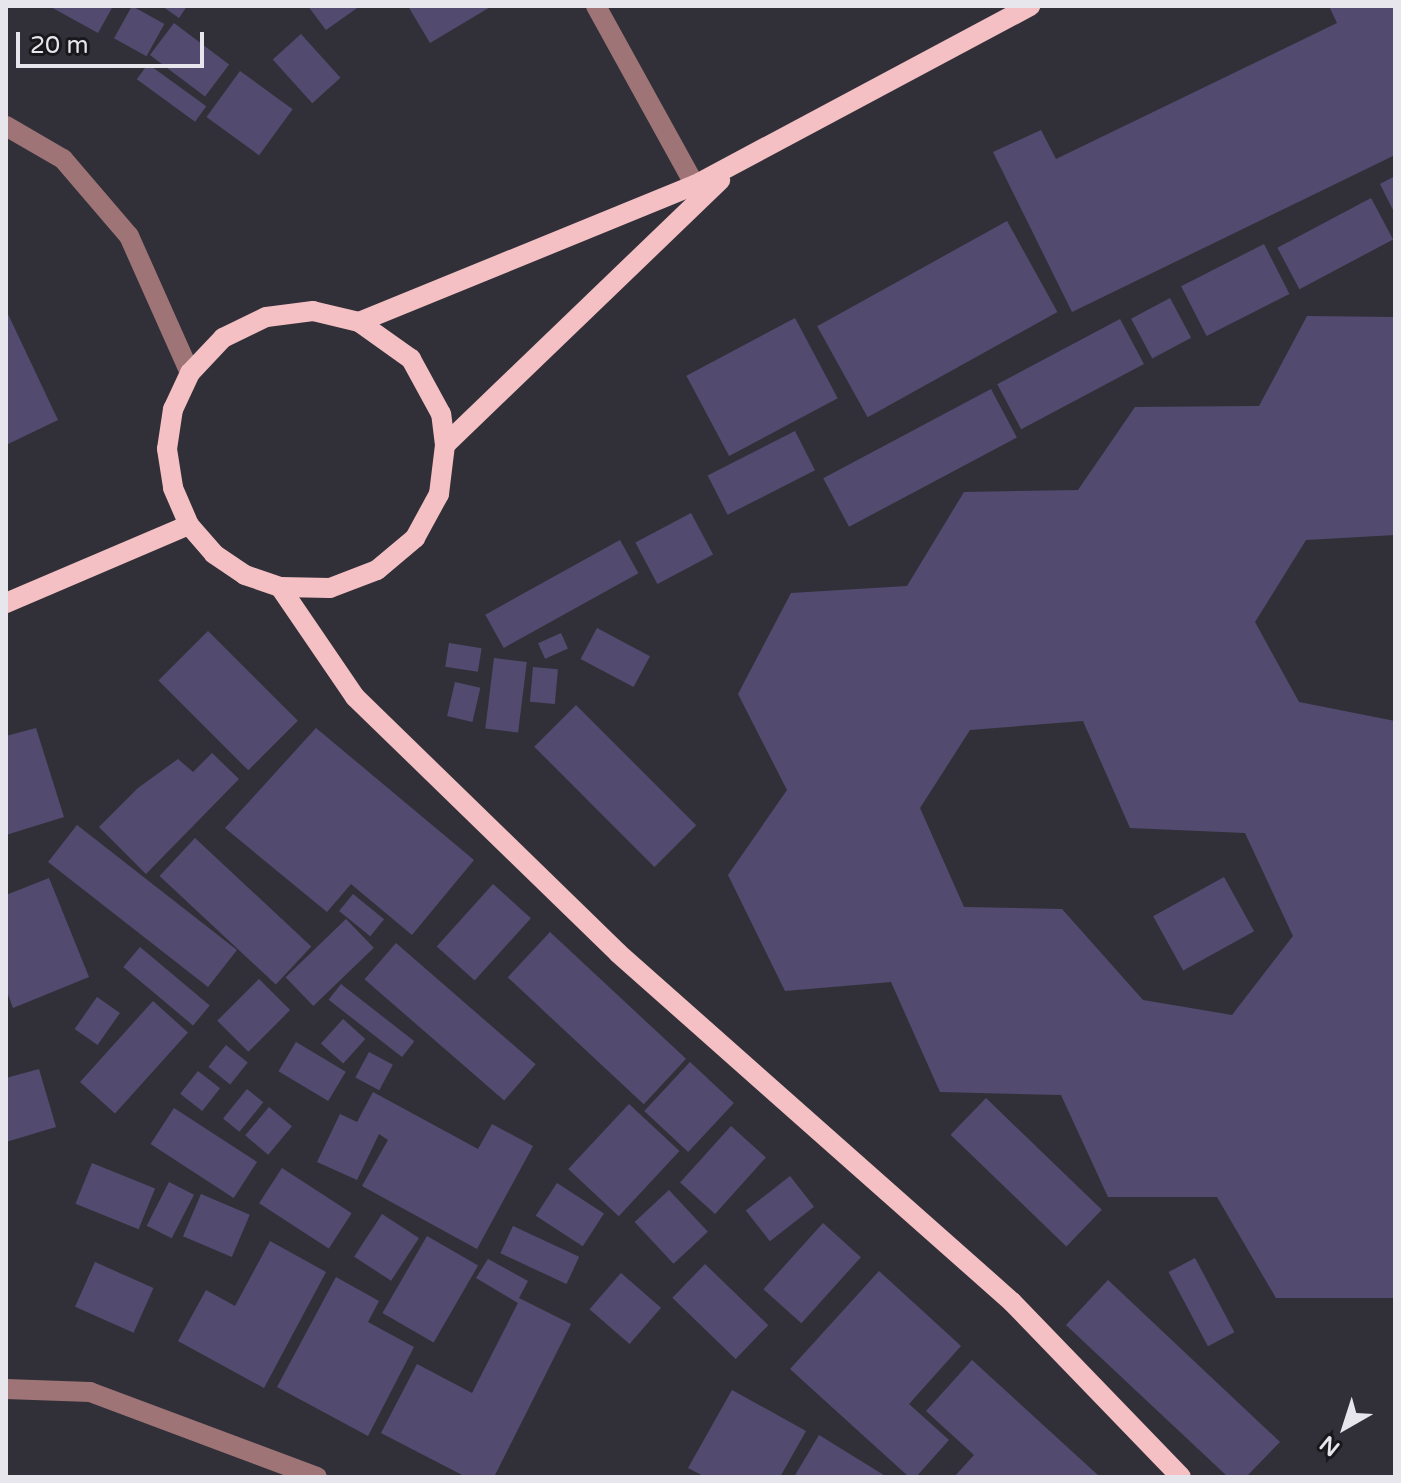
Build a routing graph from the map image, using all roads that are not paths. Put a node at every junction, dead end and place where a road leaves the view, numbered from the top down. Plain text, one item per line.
1 (596, 6) edge
2 (1030, 6) edge
3 (6, 126) edge
4 (734, 166) junction
5 (695, 185) junction
6 (359, 322) junction
7 (190, 373) junction
8 (445, 445) junction
9 (189, 525) junction
10 (280, 587) junction
11 (6, 603) edge
12 (6, 1389) edge
13 (317, 1477) edge
14 (1181, 1477) edge

1 - 5 street
2 - 4 main road
3 - 7 street
4 - 5 main road
4 - 8 main road
5 - 6 main road
6 - 7 main road
6 - 8 main road
7 - 9 main road
8 - 10 main road
9 - 10 main road
9 - 11 main road
10 - 14 main road
12 - 13 street

